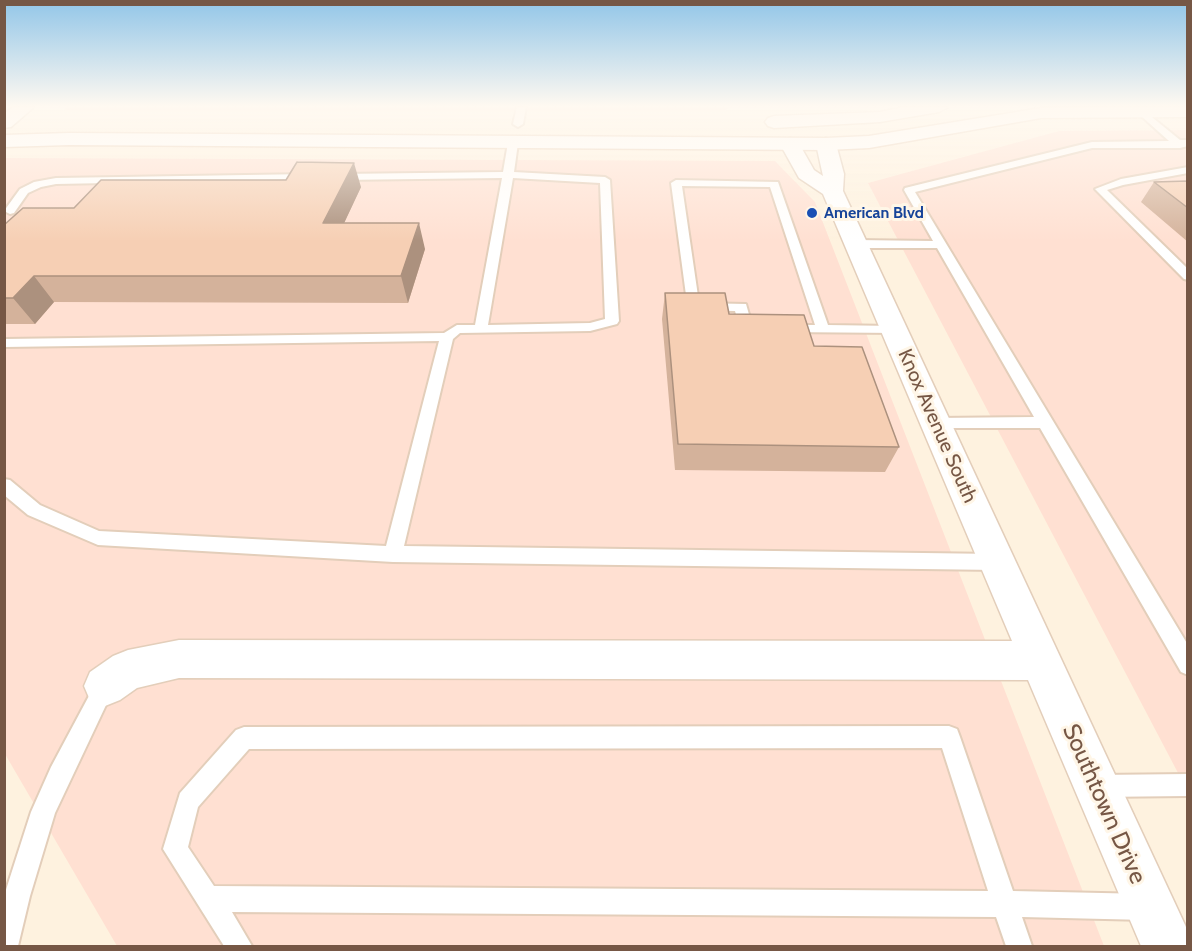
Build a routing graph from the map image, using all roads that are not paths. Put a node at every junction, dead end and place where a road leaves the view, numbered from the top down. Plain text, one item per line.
1 (512, 151) edge
2 (794, 151) edge
3 (828, 151) edge
4 (1063, 151) edge
5 (1188, 170) edge
6 (508, 175) junction
7 (317, 177) edge
8 (329, 177) edge
9 (832, 191) junction
10 (6, 212) edge
11 (856, 244) junction
12 (940, 245) junction
13 (1188, 276) edge
14 (482, 329) junction
15 (823, 329) junction
16 (894, 330) junction
17 (447, 337) junction
18 (4, 343) edge
19 (1043, 422) junction
20 (936, 424) junction
21 (4, 485) edge
22 (393, 554) junction
23 (997, 562) junction
24 (1041, 661) junction
25 (1188, 665) edge
26 (105, 686) joint
27 (1188, 785) edge
28 (1096, 786) junction
29 (208, 899) junction
30 (1005, 904) junction
31 (1159, 927) edge
32 (5, 946) edge
33 (239, 946) edge
34 (1019, 946) edge

1 - 6 lane
2 - 9 main road
3 - 9 main road, Knox Avenue South
4 - 12 lane
5 - 13 lane
6 - 8 lane
6 - 14 lane
6 - 14 lane
7 - 10 lane
9 - 11 main road, Knox Avenue South
11 - 12 lane
11 - 16 main road, Knox Avenue South
12 - 19 lane
14 - 17 lane
15 - 15 lane
15 - 16 lane
16 - 20 main road, Knox Avenue South
17 - 18 lane
17 - 22 lane
19 - 20 lane
19 - 25 lane
20 - 23 main road, Knox Avenue South
21 - 22 lane
22 - 23 lane
23 - 24 main road, Knox Avenue South
24 - 26 main road
24 - 28 main road, Southtown Drive
26 - 32 lane
27 - 28 lane
28 - 31 main road, Southtown Drive
29 - 30 lane
29 - 30 lane
29 - 33 lane
30 - 31 lane
30 - 34 lane

